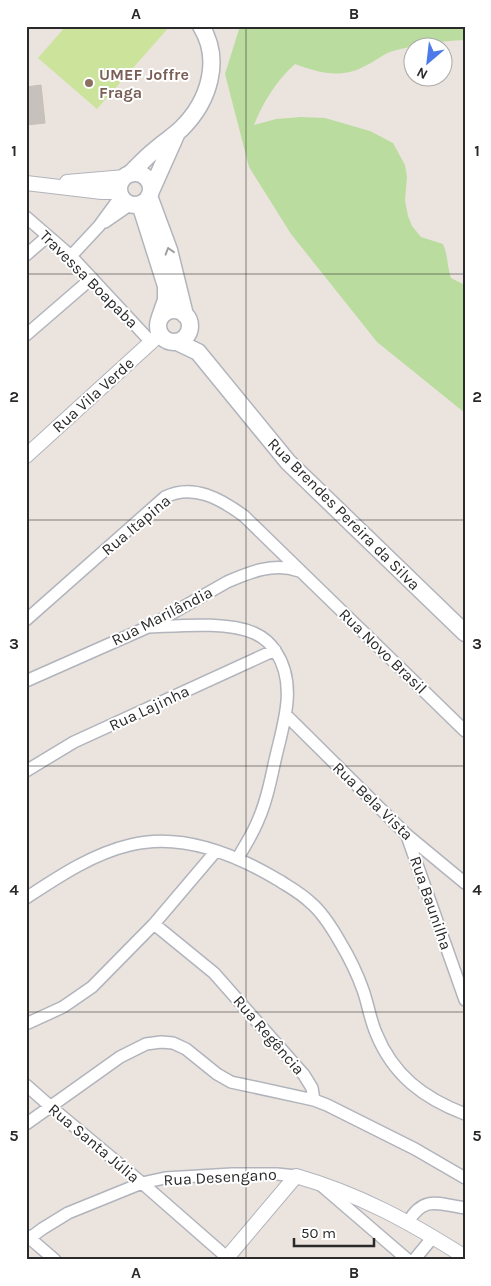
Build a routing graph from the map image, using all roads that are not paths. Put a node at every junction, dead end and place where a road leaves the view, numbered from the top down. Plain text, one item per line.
1 (200, 26) edge
2 (177, 133) junction
3 (26, 183) edge
4 (44, 185) junction
5 (131, 192) junction
6 (26, 217) edge
7 (31, 229) edge
8 (48, 236) junction
9 (26, 255) edge
10 (71, 256) junction
11 (92, 278) junction
12 (160, 317) junction
13 (187, 318) junction
14 (26, 335) edge
15 (156, 338) junction
16 (177, 342) junction
17 (230, 389) junction
18 (26, 456) edge
19 (301, 571) junction
20 (26, 620) edge
21 (148, 626) junction
22 (465, 633) edge
23 (275, 650) junction
24 (26, 681) edge
25 (286, 715) junction
26 (465, 731) edge
27 (26, 771) edge
28 (407, 835) junction
29 (216, 851) junction
30 (238, 858) junction
31 (465, 883) edge
32 (26, 898) edge
33 (154, 924) junction
34 (465, 1000) edge
35 (26, 1024) edge
36 (26, 1084) edge
37 (314, 1100) junction
38 (50, 1107) junction
39 (465, 1114) edge
40 (26, 1124) edge
41 (296, 1176) junction
42 (465, 1178) edge
43 (316, 1182) junction
44 (142, 1183) junction
45 (465, 1208) edge
46 (408, 1222) junction
47 (433, 1237) junction
48 (27, 1238) edge
49 (465, 1257) edge
50 (227, 1259) edge
51 (54, 1260) edge
52 (408, 1260) edge
53 (414, 1260) edge

1 - 2 main road
2 - 5 main road
2 - 5 main road
3 - 4 street
4 - 5 street
4 - 5 street
5 - 10 street
5 - 12 main road
13 -> 5 main road, Rua Brendes Pereira da Silva
6 - 7 street, Travessa Boapaba
7 - 8 street, Travessa Boapaba
8 - 9 street
8 - 10 street, Travessa Boapaba
10 - 11 street, Travessa Boapaba
11 - 14 street
11 - 15 street, Travessa Boapaba
12 - 13 main road
12 - 15 main road
13 - 16 main road
13 - 17 main road, Rua Brendes Pereira da Silva
15 - 16 main road
15 - 18 street, Rua Vila Verde
16 - 17 main road, Rua Brendes Pereira da Silva
17 - 22 main road, Rua Brendes Pereira da Silva
19 - 20 street, Rua Itapina
19 - 21 street, Rua Marilândia
19 - 26 street, Rua Novo Brasil
21 - 23 street
21 - 24 street, Rua Marilândia
23 - 25 street
23 - 27 street, Rua Lajinha
25 - 28 street, Rua Bela Vista
25 - 30 street
28 - 31 street, Rua Bela Vista
28 - 34 street, Rua Baunilha
29 - 30 street
29 - 32 street
29 - 33 street
30 - 39 street
33 - 35 street
33 - 37 street, Rua Regência
36 - 38 street, Rua Santa Júlia
37 - 38 street
37 - 42 street
38 - 40 street
38 - 44 street, Rua Santa Júlia
41 - 43 street, Rua Desengano
41 - 44 street, Rua Desengano
41 - 50 street
43 - 46 street, Rua Desengano
43 - 52 street
44 - 48 street, Rua Desengano
44 - 50 street, Rua Santa Júlia
45 - 46 street
46 - 47 street, Rua Desengano
47 - 49 street, Rua Desengano
47 - 53 street
48 - 51 street

